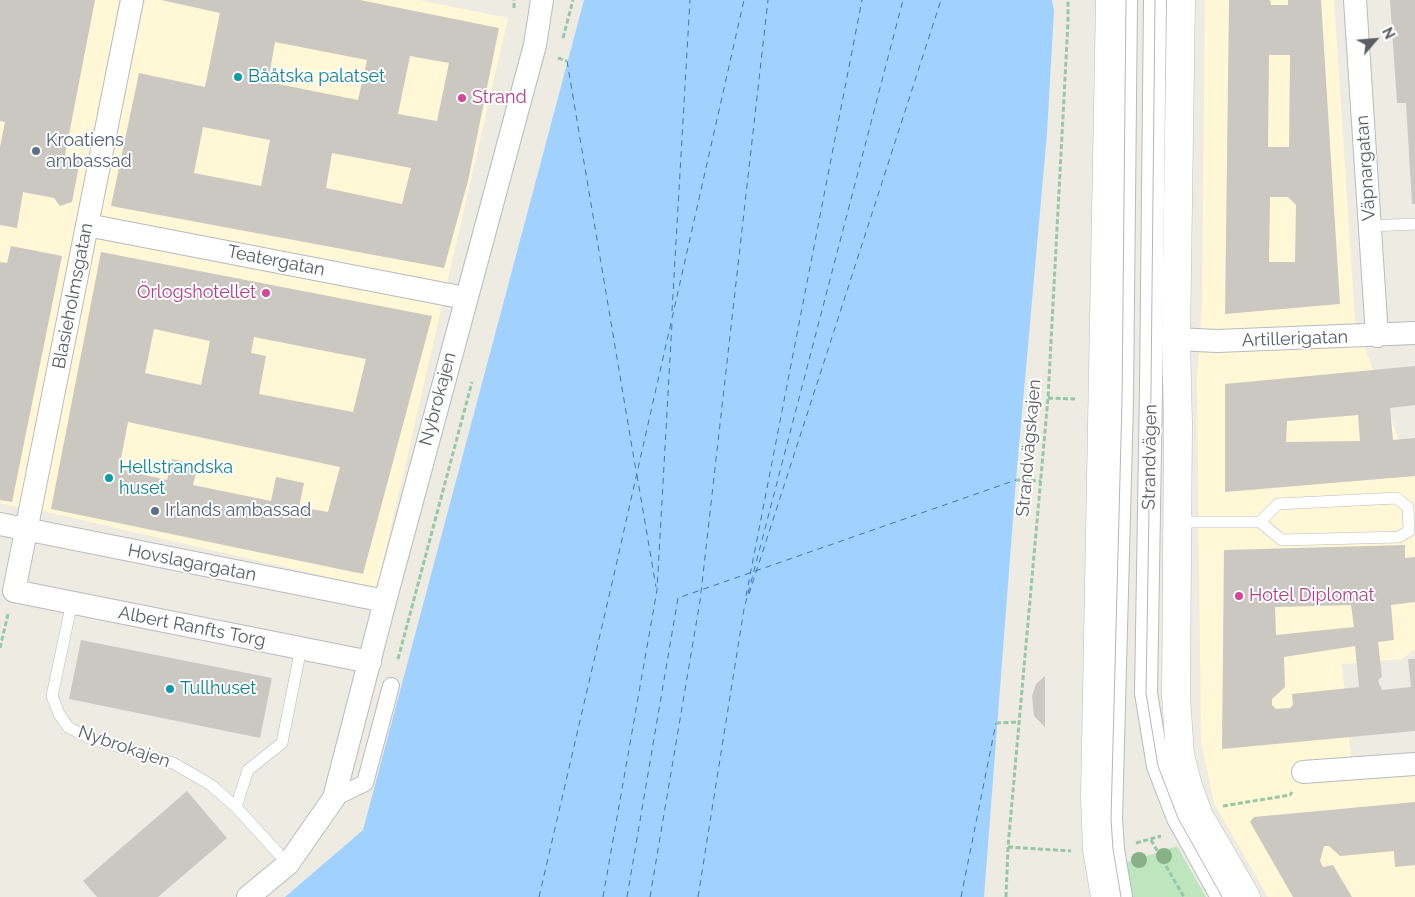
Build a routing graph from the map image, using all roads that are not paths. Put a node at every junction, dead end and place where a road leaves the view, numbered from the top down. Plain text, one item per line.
1 (542, 0) edge
2 (1110, 0) edge
3 (1126, 0) edge
4 (1155, 0) edge
5 (1181, 0) edge
6 (1355, 0) edge
7 (131, 1) edge
8 (1415, 224) edge
9 (88, 225) junction
10 (1370, 226) junction
11 (465, 298) junction
12 (1415, 333) edge
13 (1377, 336) junction
14 (1176, 339) junction
15 (1177, 522) junction
16 (1260, 522) junction
17 (0, 524) edge
18 (27, 530) junction
19 (14, 591) joint
20 (385, 601) junction
21 (72, 602) junction
22 (301, 648) junction
23 (370, 662) junction
24 (390, 686) dead end
25 (1415, 764) edge
26 (1302, 772) dead end
27 (334, 798) junction
28 (236, 807) junction
29 (288, 864) junction
30 (248, 897) edge
31 (1105, 897) edge
32 (1122, 897) edge
33 (1222, 897) edge
34 (1246, 897) edge

1 - 11 street, Nybrokajen
2 - 31 street
3 - 32 street, Strandvägen
4 - 33 street, Strandvägen
5 - 14 street, Strandvägen
6 - 10 street, Väpnargatan
7 - 9 street, Blasieholmsgatan
8 - 10 lane
9 - 11 street, Teatergatan
9 - 18 street, Blasieholmsgatan
10 - 13 street, Väpnargatan
11 - 20 street, Nybrokajen
12 - 13 street, Artillerigatan
13 - 14 street, Artillerigatan
14 - 15 street, Strandvägen
15 - 16 lane
15 - 34 street, Strandvägen
16 - 16 lane
17 - 18 street, Hovslagargatan
18 - 19 street, Blasieholmsgatan
18 - 20 street, Hovslagargatan
19 - 21 street, Albert Ranfts Torg
20 - 23 street, Nybrokajen
21 - 22 street, Albert Ranfts Torg
21 - 28 lane, Nybrokajen
22 - 23 street, Albert Ranfts Torg
22 - 28 lane
23 - 27 street, Nybrokajen
24 - 27 street, Nybrokajen
25 - 26 street
27 - 29 street, Nybrokajen
28 - 29 lane, Nybrokajen
29 - 30 street, Nybrokajen

